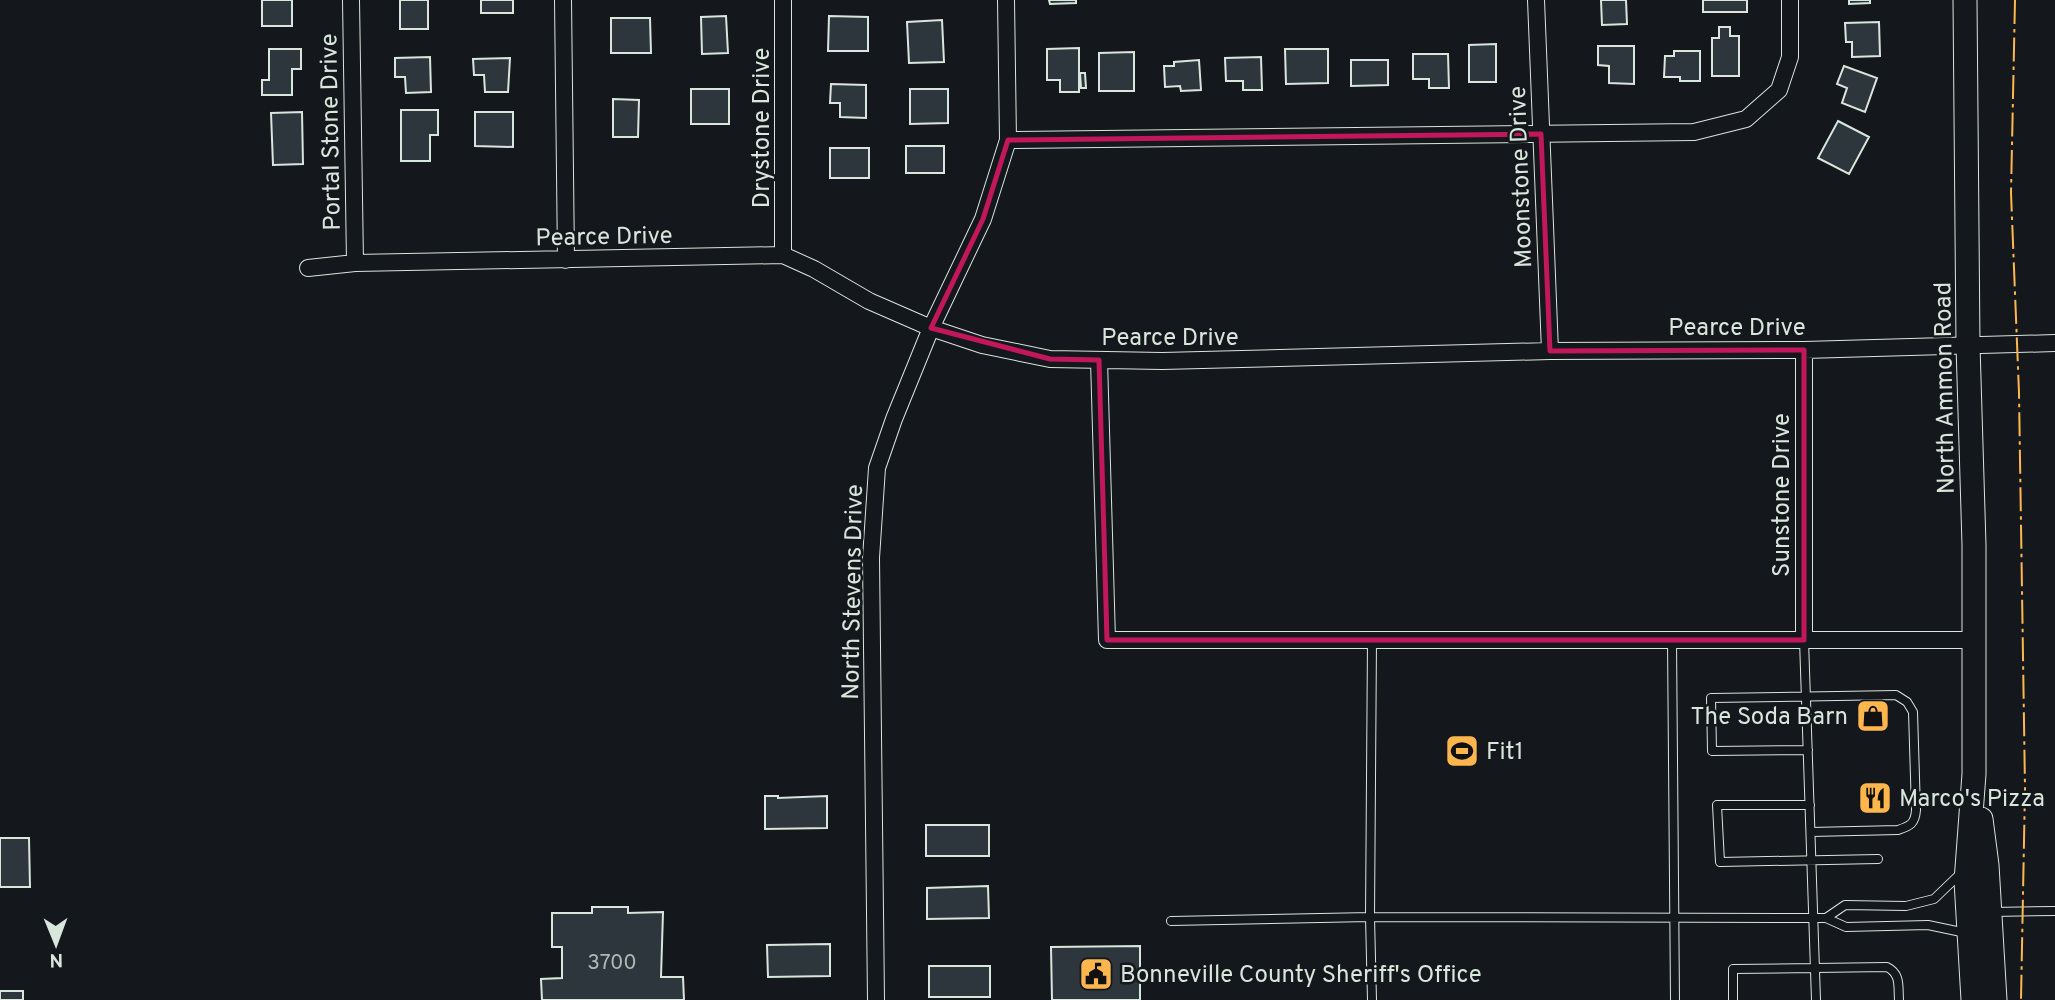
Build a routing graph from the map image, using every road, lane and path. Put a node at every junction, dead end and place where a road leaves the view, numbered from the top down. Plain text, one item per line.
1 (351, 0) edge
2 (564, 0) edge
3 (783, 0) edge
4 (1006, 0) edge
5 (1536, 0) edge
6 (1790, 0) edge
7 (1965, 0) edge
8 (1541, 134) junction
9 (1008, 139) junction
10 (783, 255) junction
11 (566, 260) junction
12 (355, 262) junction
13 (308, 268) dead end
14 (931, 328) junction
15 (2055, 343) edge
16 (1968, 345) junction
17 (1804, 350) junction
18 (1550, 351) junction
19 (1099, 360) junction
20 (1372, 640) junction
21 (1672, 640) junction
22 (1804, 640) junction
23 (1974, 640) junction
24 (1807, 698) junction
25 (1808, 750) junction
26 (1974, 774) junction
27 (1810, 805) junction
28 (1811, 832) junction
29 (1878, 859) dead end
30 (1812, 861) junction
31 (1967, 867) junction
32 (2055, 911) edge
33 (1989, 912) junction
34 (1370, 917) junction
35 (1676, 918) junction
36 (1815, 918) junction
37 (1826, 918) junction
38 (1171, 921) dead end
39 (1969, 933) junction
40 (1815, 967) junction
41 (876, 1000) edge
42 (1372, 1000) edge
43 (1675, 1000) edge
44 (1734, 1000) edge
45 (1816, 1000) edge
46 (1899, 1000) edge
47 (1973, 1000) edge
48 (1995, 1000) edge

1 - 12 street, Portal Stone Drive
2 - 11 street
3 - 10 street, Drystone Drive
4 - 9 street, North Stevens Drive
5 - 8 street, Moonstone Drive
6 - 8 street
7 - 16 main road, North Ammon Road
8 - 9 street
8 - 18 street, Moonstone Drive
9 - 14 street, North Stevens Drive
10 - 11 street, Pearce Drive
10 - 14 street, Pearce Drive
11 - 12 street, Pearce Drive
12 - 13 street, Pearce Drive
14 - 19 street, Pearce Drive
14 - 41 street, North Stevens Drive
15 - 16 street, Pearce Drive
16 - 17 street, Pearce Drive
16 - 23 main road, North Ammon Road
17 - 18 street, Pearce Drive
17 - 22 street, Sunstone Drive
18 - 19 street, Pearce Drive
19 - 20 street
20 - 21 street
20 - 34 lane
21 - 22 street
21 - 35 lane
22 - 23 street
22 - 24 lane
23 - 26 main road, North Ammon Road
24 - 25 lane
24 - 25 lane
24 - 28 lane
25 - 27 lane
26 - 31 main road, North Ammon Road
26 - 33 main road, North Ammon Road
27 - 28 lane
27 - 30 lane
28 - 30 lane
29 - 30 lane
30 - 36 lane
31 - 37 lane
31 - 39 main road, North Ammon Road
32 - 33 lane
33 - 48 main road, North Ammon Road
34 - 35 lane
34 - 38 lane
34 - 42 lane
35 - 36 lane
35 - 43 lane
36 - 37 lane
36 - 40 lane
37 - 39 lane
39 - 47 main road, North Ammon Road
40 - 44 lane
40 - 45 lane
40 - 46 lane

